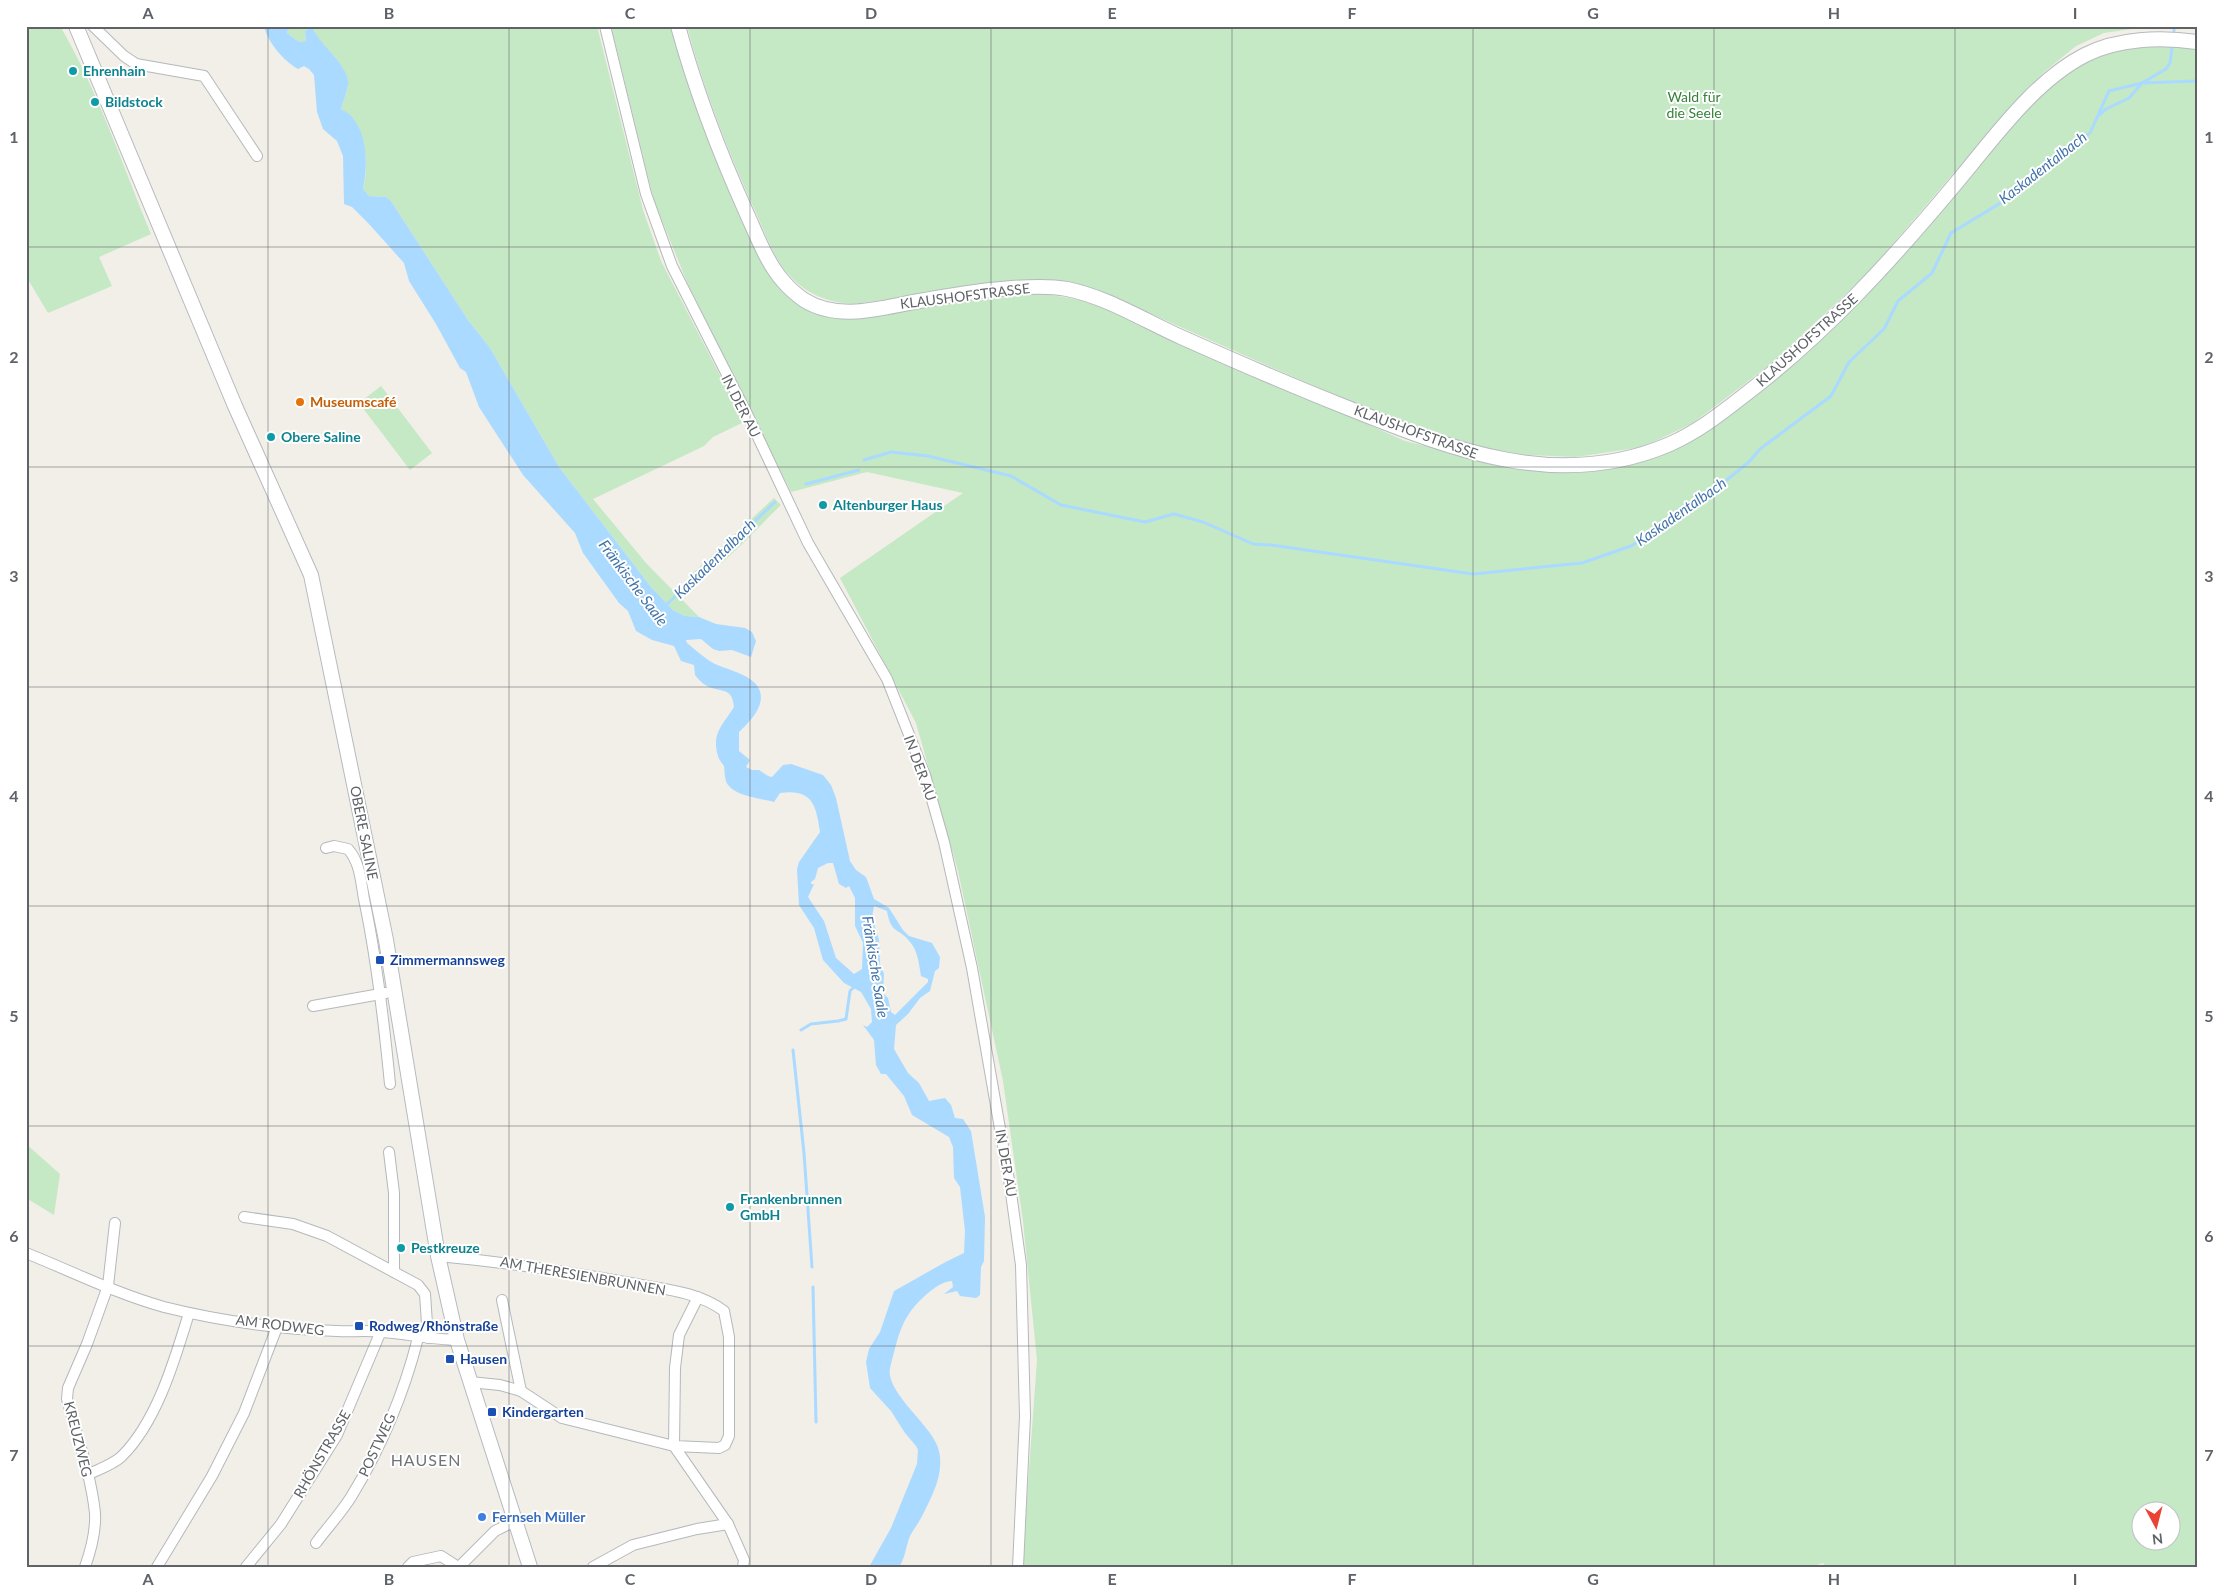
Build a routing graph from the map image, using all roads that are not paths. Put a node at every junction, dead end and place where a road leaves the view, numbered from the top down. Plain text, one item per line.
1 (76, 26) edge
2 (93, 26) edge
3 (605, 26) edge
4 (678, 26) edge
5 (2197, 42) edge
6 (257, 156) dead end
7 (326, 848) dead end
8 (387, 993) junction
9 (313, 1006) dead end
10 (390, 1084) dead end
11 (389, 1152) dead end
12 (244, 1217) dead end
13 (115, 1223) dead end
14 (26, 1253) edge
15 (438, 1256) junction
16 (394, 1272) junction
17 (108, 1286) junction
18 (698, 1297) junction
19 (502, 1300) dead end
20 (189, 1313) junction
21 (277, 1327) junction
22 (381, 1331) junction
23 (423, 1338) junction
24 (458, 1340) junction
25 (470, 1382) junction
26 (522, 1390) junction
27 (674, 1446) junction
28 (87, 1475) junction
29 (515, 1521) junction
30 (728, 1524) junction
31 (316, 1542) dead end
32 (85, 1567) edge
33 (157, 1567) edge
34 (246, 1567) edge
35 (408, 1567) edge
36 (459, 1567) edge
37 (530, 1567) edge
38 (593, 1567) edge
39 (743, 1567) edge
40 (1018, 1567) edge

1 - 8 main road, OBERE SALINE
2 - 6 street
3 - 40 street, IN DER AU
4 - 5 main road, KLAUSHOFSTRASSE
7 - 8 street, OBERE SALINE
8 - 9 street
8 - 10 street, OBERE SALINE
8 - 15 main road, OBERE SALINE
11 - 16 street
12 - 16 street
13 - 17 street
14 - 17 street, AM RODWEG
15 - 18 street, AM THERESIENBRUNNEN
15 - 24 main road, OBERE SALINE
16 - 23 street, POSTWEG
17 - 20 street, AM RODWEG
17 - 28 street, KREUZWEG
18 - 27 street
18 - 27 street, AM THERESIENBRUNNEN
19 - 26 street
20 - 21 street, AM RODWEG
20 - 28 street
21 - 22 street, AM RODWEG
21 - 33 street
22 - 23 street, AM RODWEG
22 - 34 street, RHÖNSTRASSE
23 - 24 street, AM RODWEG
23 - 31 street, POSTWEG
24 - 25 main road, OBERE SALINE
25 - 26 street
25 - 29 main road, OBERE SALINE
26 - 27 street
27 - 30 street
28 - 32 street, KREUZWEG
29 - 36 street
29 - 37 main road, OBERE SALINE
30 - 38 street
30 - 39 street
35 - 36 street

